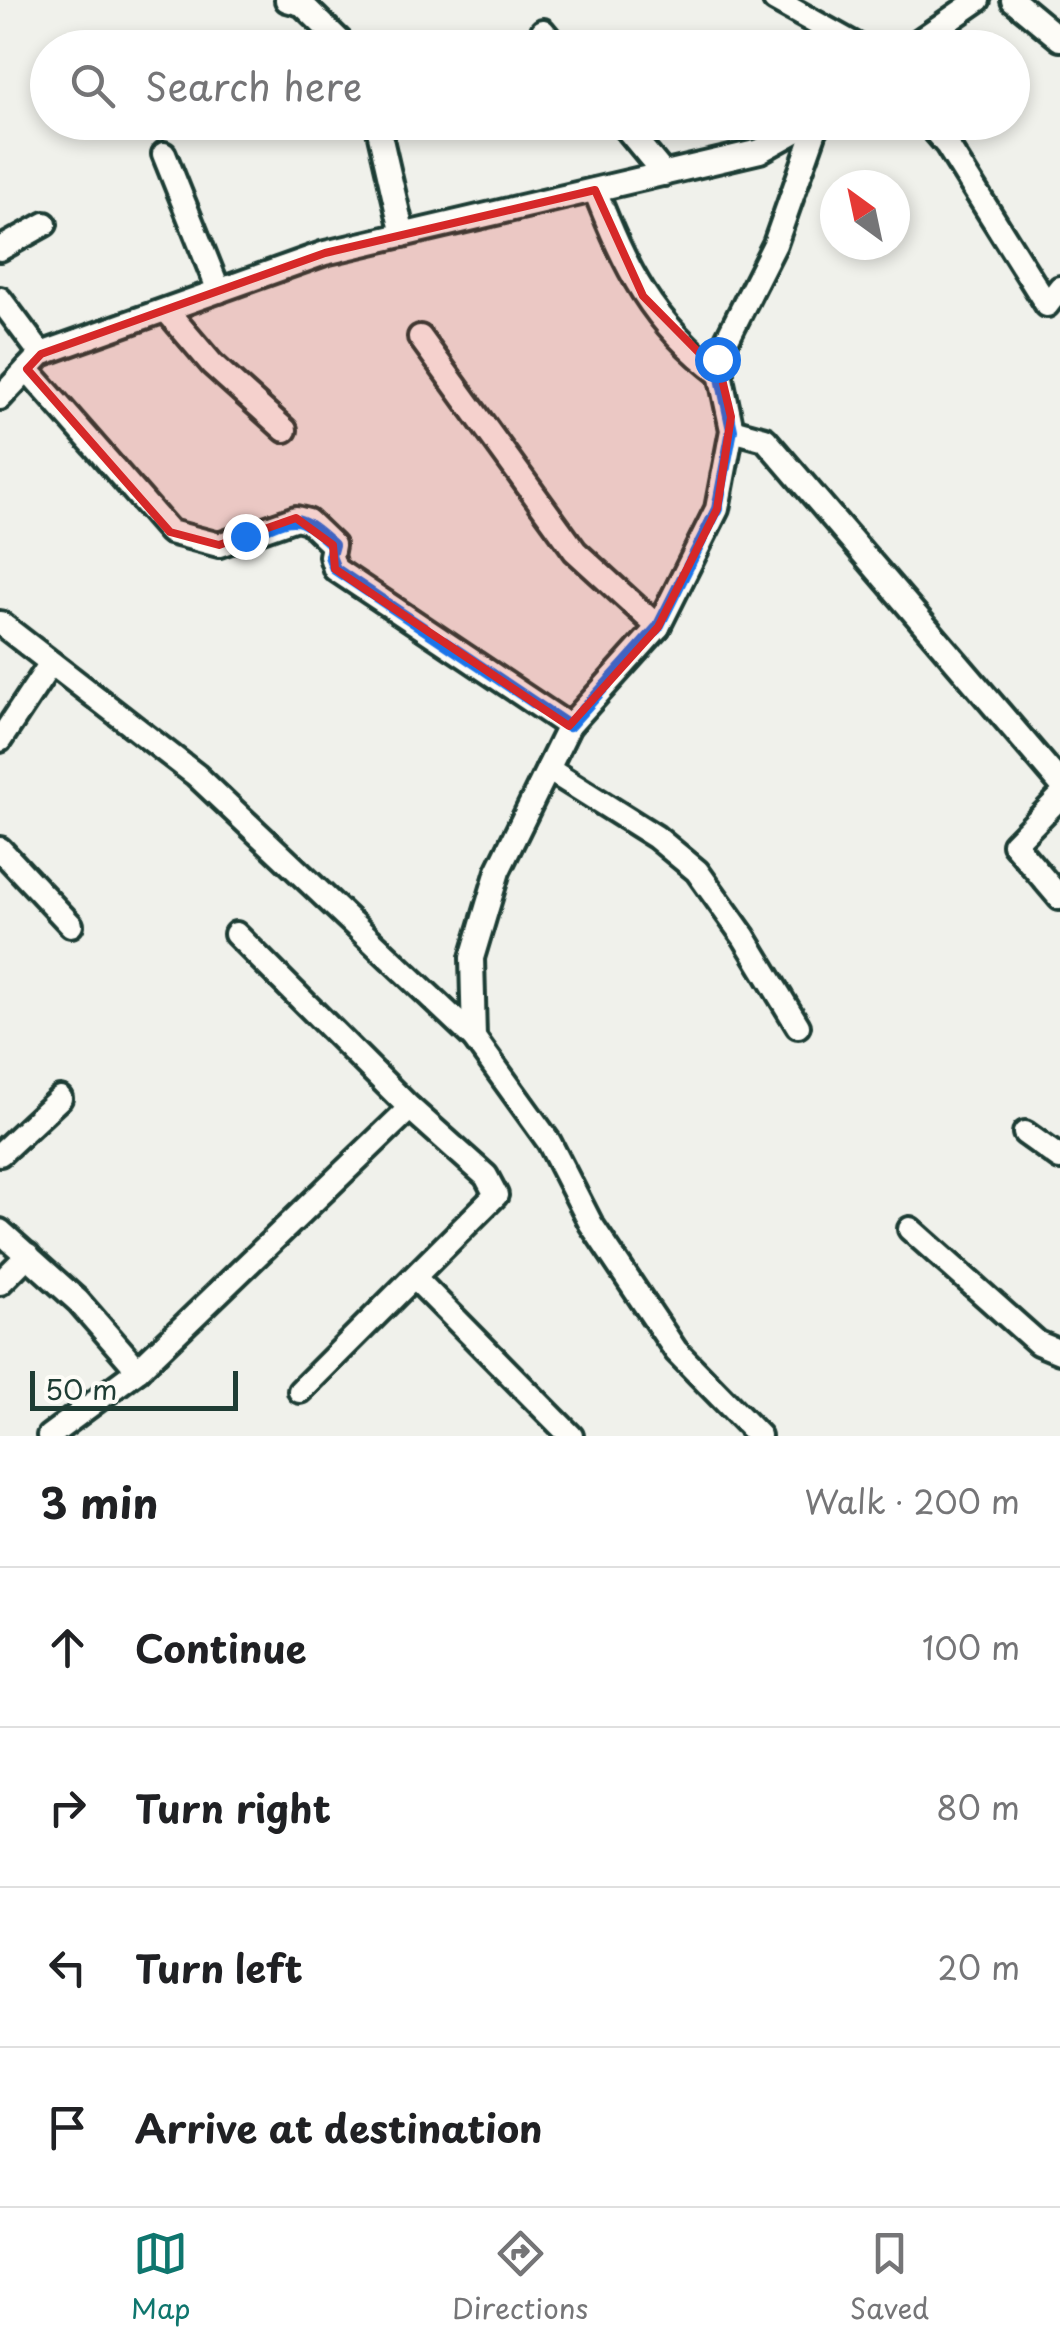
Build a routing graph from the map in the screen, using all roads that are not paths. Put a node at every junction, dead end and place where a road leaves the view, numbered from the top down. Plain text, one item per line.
1 (287, 0) edge
2 (775, 0) edge
3 (978, 0) edge
4 (1026, 3) edge
5 (329, 30) edge
6 (829, 30) edge
7 (935, 30) edge
8 (1060, 39) edge
9 (380, 140) edge
10 (636, 140) edge
11 (781, 140) edge
12 (809, 140) edge
13 (943, 140) edge
14 (164, 154) dead end
15 (664, 174) junction
16 (595, 190) junction
17 (45, 224) dead end
18 (403, 235) junction
19 (0, 250) edge
20 (1060, 288) edge
21 (219, 291) junction
22 (0, 299) edge
23 (166, 310) junction
24 (420, 337) dead end
25 (34, 362) junction
26 (720, 375) junction
27 (0, 398) edge
28 (285, 430) dead end
29 (732, 430) junction
30 (0, 623) edge
31 (658, 627) junction
32 (51, 662) junction
33 (569, 726) junction
34 (0, 740) edge
35 (548, 769) junction
36 (1060, 782) edge
37 (1060, 796) edge
38 (0, 849) edge
39 (1060, 898) edge
40 (72, 925) dead end
41 (236, 934) dead end
42 (798, 1026) dead end
43 (474, 1038) junction
44 (60, 1098) dead end
45 (410, 1108) junction
46 (1025, 1134) dead end
47 (0, 1154) edge
48 (1060, 1158) edge
49 (910, 1230) dead end
50 (0, 1231) edge
51 (28, 1255) junction
52 (416, 1279) junction
53 (0, 1283) edge
54 (1060, 1352) edge
55 (138, 1370) junction
56 (300, 1391) dead end
57 (49, 1436) edge
58 (572, 1436) edge
59 (759, 1436) edge

1 - 5 street
2 - 6 street
3 - 7 street
4 - 8 street
9 - 18 street
10 - 15 street
11 - 15 street
12 - 26 street
13 - 20 street
14 - 21 street
15 - 16 street
16 - 18 street
16 - 26 street
17 - 19 street
18 - 21 street
21 - 23 street
22 - 25 street
23 - 25 street
23 - 28 street
24 - 31 street
25 - 27 street
25 - 33 street
26 - 29 street
29 - 31 street
29 - 36 street
30 - 32 street
31 - 33 street
32 - 34 street
32 - 43 street
33 - 35 street
35 - 42 street
35 - 43 street
37 - 39 street
38 - 40 street
41 - 45 street
43 - 59 street
44 - 47 street
45 - 52 street
45 - 55 street
46 - 48 street
49 - 54 street
50 - 51 street
51 - 53 street
51 - 55 street
52 - 56 street
52 - 58 street
55 - 57 street

